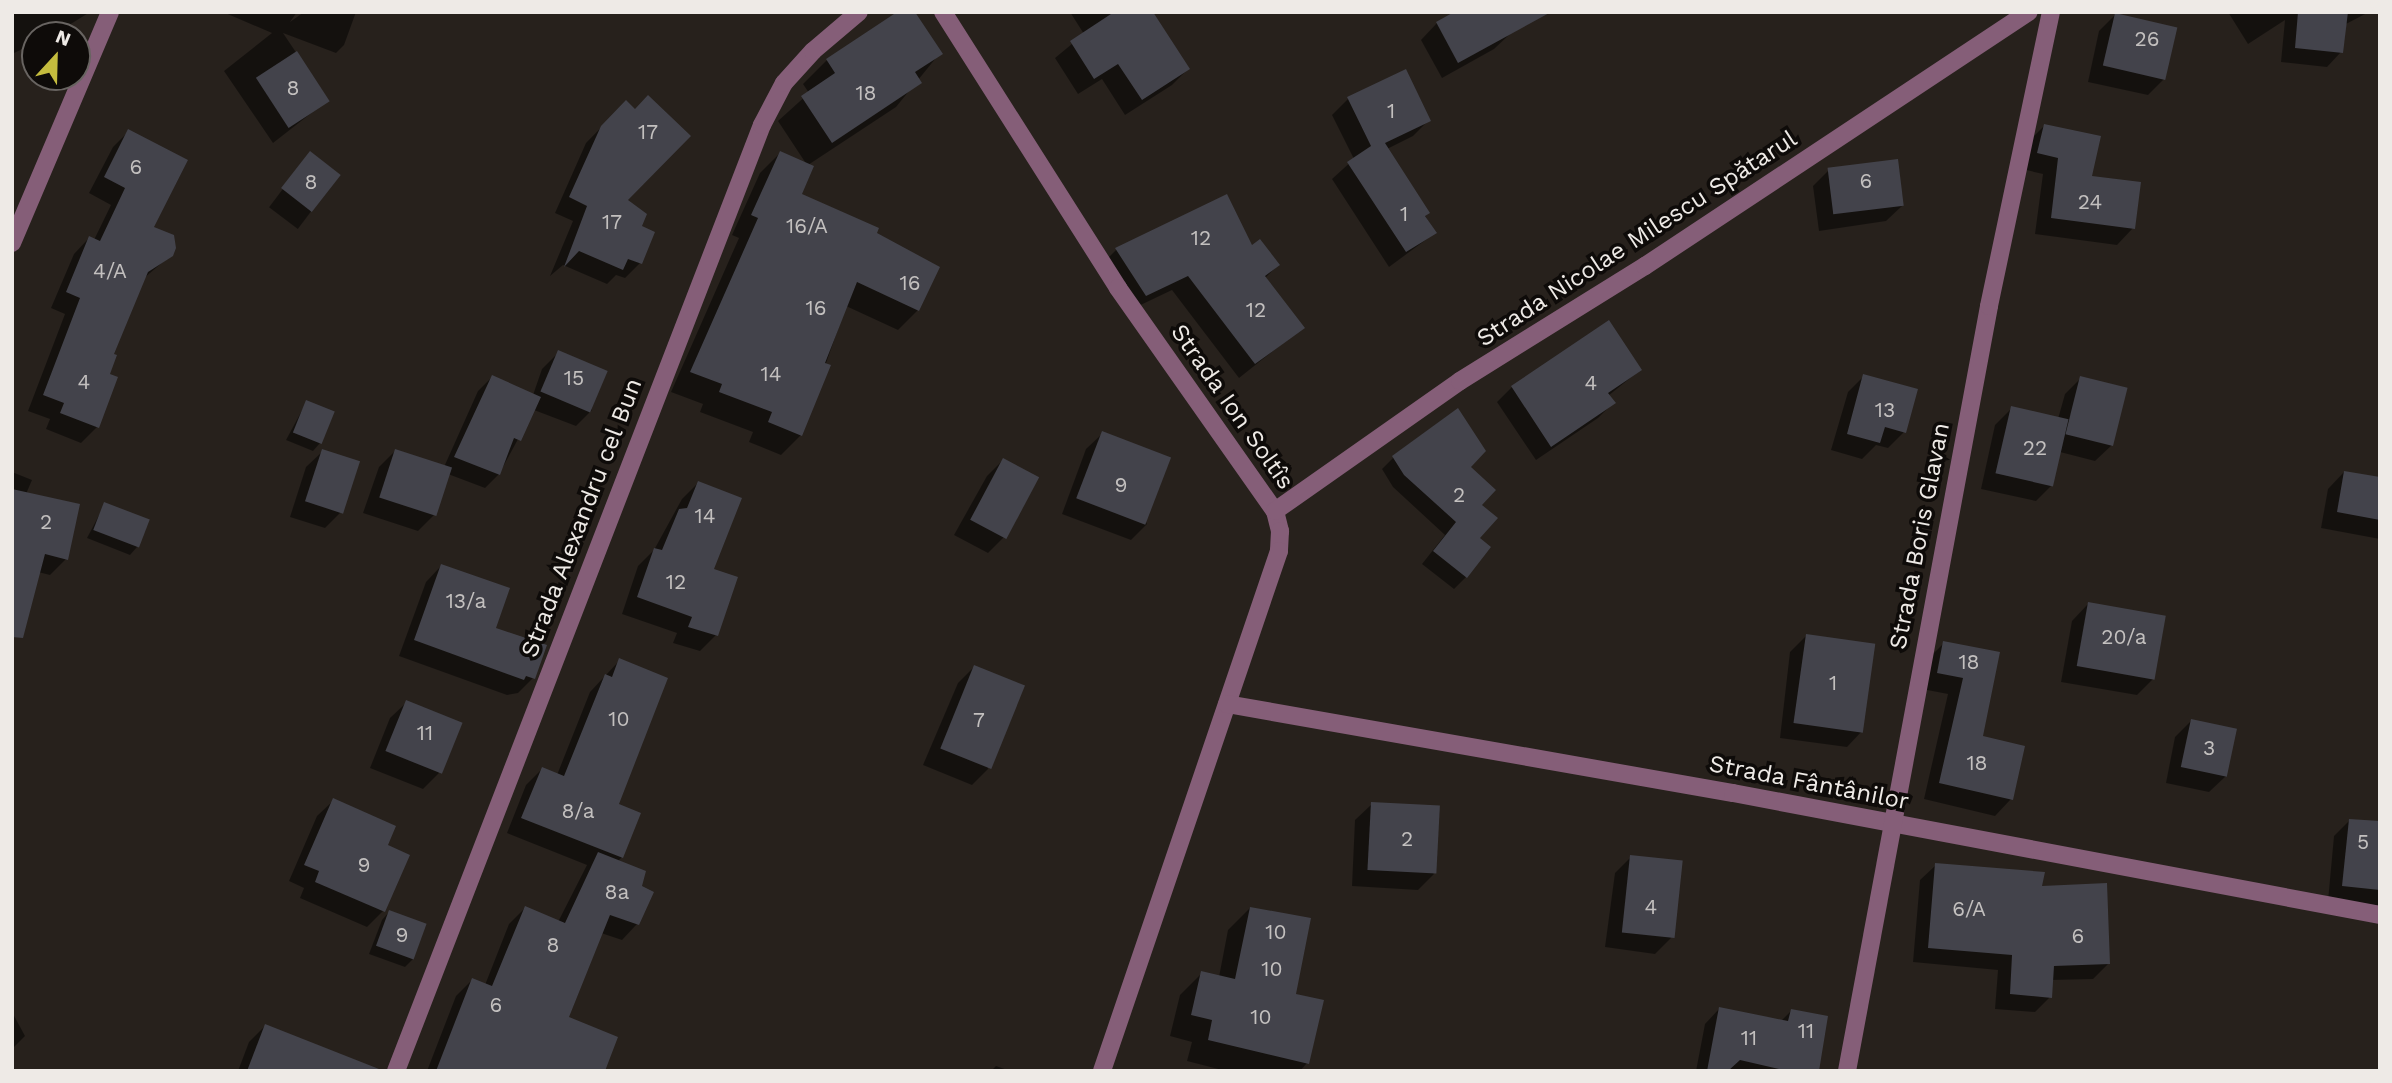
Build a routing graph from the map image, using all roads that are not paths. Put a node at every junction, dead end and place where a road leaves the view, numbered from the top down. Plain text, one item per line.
1 (110, 12) edge
2 (859, 12) edge
3 (943, 12) edge
4 (2029, 12) edge
5 (2052, 12) edge
6 (12, 243) edge
7 (1275, 511) junction
8 (1227, 704) junction
9 (1890, 825) junction
10 (2380, 915) edge
11 (396, 1071) edge
12 (1102, 1071) edge
13 (1847, 1071) edge

1 - 6 street
2 - 11 street, Strada Alexandru cel Bun
3 - 7 street, Strada Ion Soltîs
4 - 7 street, Strada Nicolae Milescu Spătarul
5 - 9 street, Strada Boris Glavan
7 - 8 street, Strada Ion Soltîs
8 - 9 street, Strada Fântânilor
8 - 12 street, Strada Ion Soltîs
9 - 10 street, Strada Fântânilor
9 - 13 street, Strada Boris Glavan

